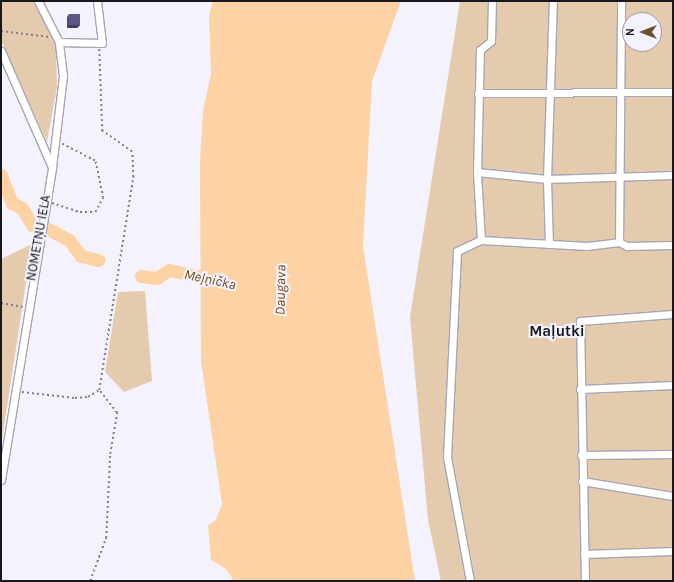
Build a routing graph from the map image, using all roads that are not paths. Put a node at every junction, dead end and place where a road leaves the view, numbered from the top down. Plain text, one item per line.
1 (38, 1) edge
2 (97, 1) edge
3 (492, 1) edge
4 (554, 1) edge
5 (621, 1) edge
6 (58, 40) junction
7 (1, 51) edge
8 (552, 90) junction
9 (620, 91) junction
10 (478, 92) junction
11 (673, 92) edge
12 (52, 167) junction
13 (477, 172) junction
14 (619, 175) junction
15 (673, 175) edge
16 (547, 179) junction
17 (481, 240) junction
18 (619, 242) junction
19 (549, 244) junction
20 (673, 245) edge
21 (673, 314) edge
22 (673, 385) edge
23 (580, 389) junction
24 (673, 454) edge
25 (581, 455) junction
26 (1, 480) edge
27 (582, 481) junction
28 (673, 496) edge
29 (673, 551) edge
30 (584, 554) junction
31 (470, 581) edge
32 (585, 581) edge

1 - 6 street, NOMETŅU IELA
2 - 6 street
3 - 10 street
4 - 8 street
5 - 9 street
6 - 12 street, NOMETŅU IELA
7 - 12 street
8 - 9 street
8 - 10 street
8 - 16 street
9 - 11 street
9 - 14 street
10 - 13 street
12 - 26 street, NOMETŅU IELA
13 - 16 street
13 - 17 street
14 - 15 street
14 - 16 street
14 - 18 street
16 - 19 street
17 - 19 street
17 - 31 street
18 - 19 street
18 - 20 street
21 - 23 street
22 - 23 street
23 - 25 street
24 - 25 street
25 - 27 street
27 - 28 street
27 - 30 street
29 - 30 street
30 - 32 street

